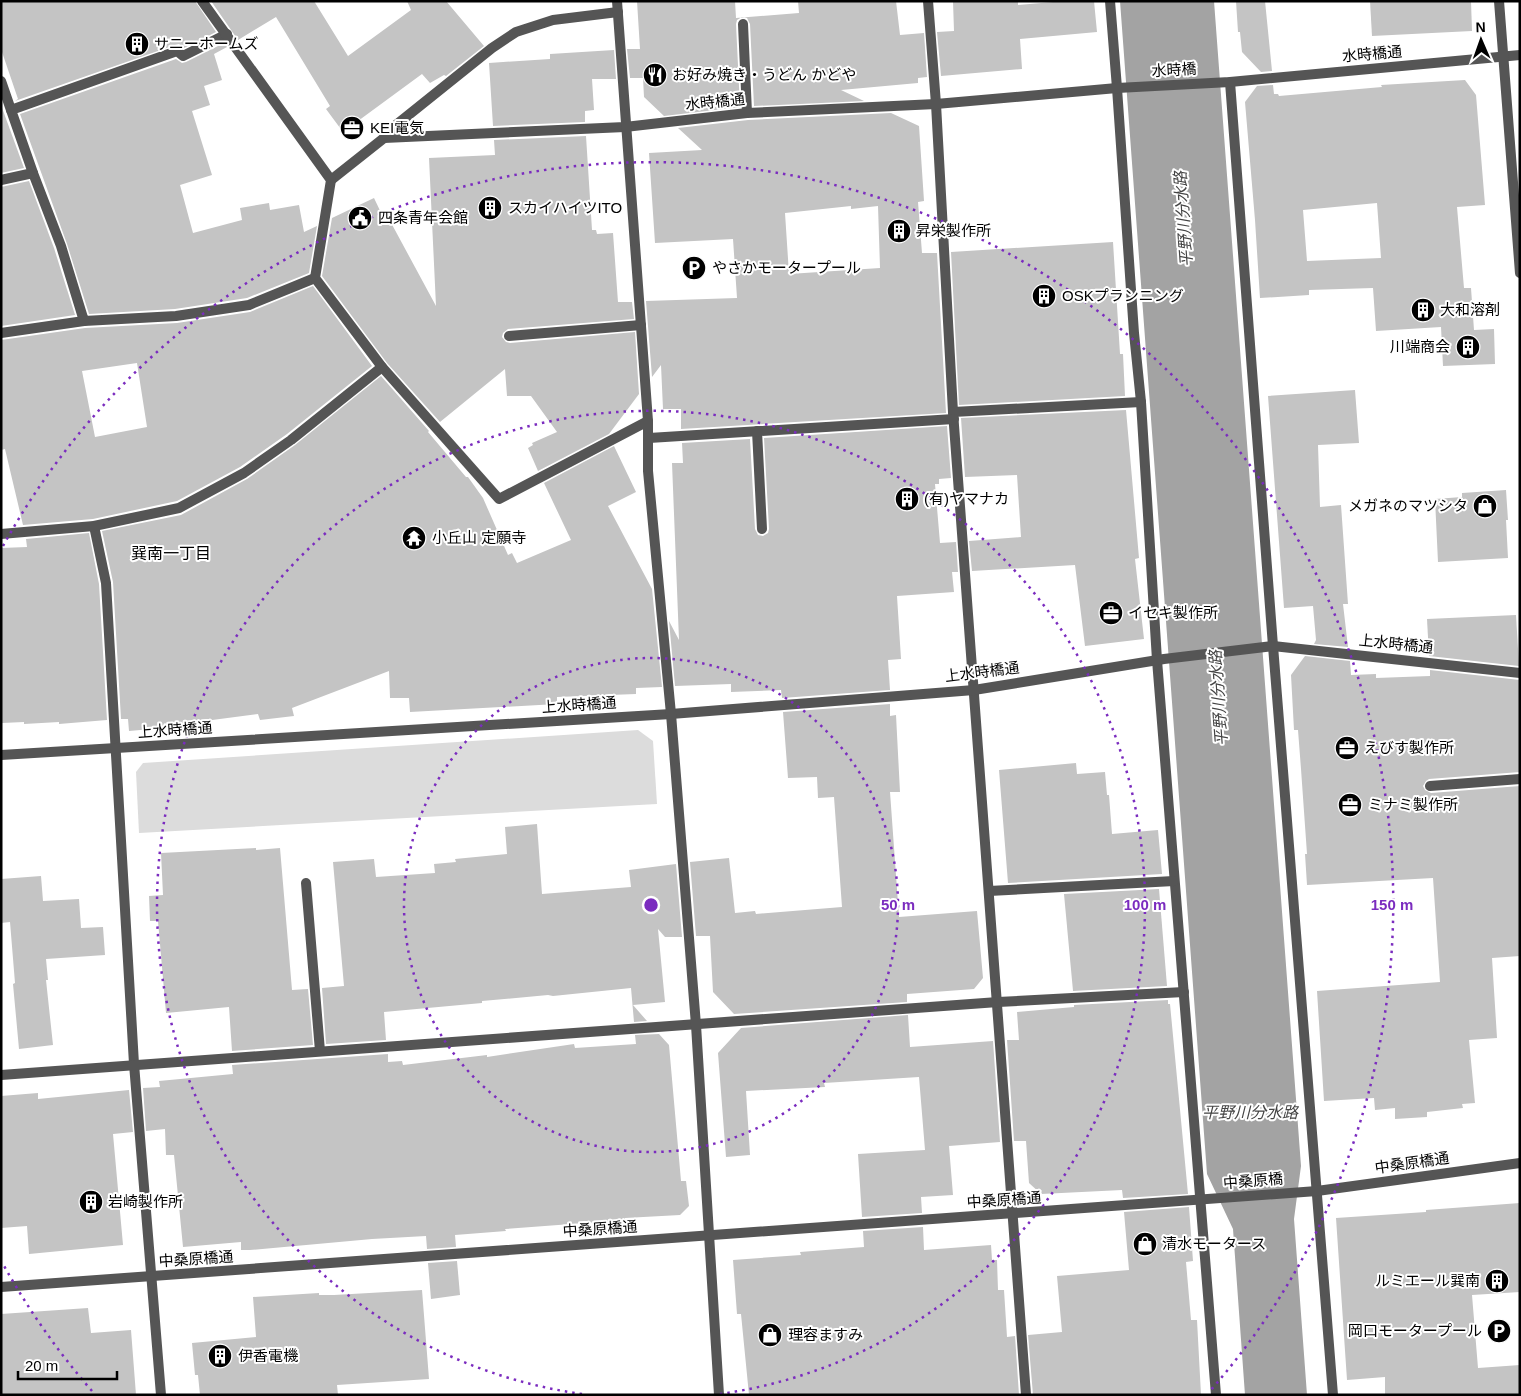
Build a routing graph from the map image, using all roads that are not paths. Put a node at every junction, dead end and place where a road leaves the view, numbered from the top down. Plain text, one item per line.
1 (202, 1) edge
2 (617, 1) edge
3 (928, 1) edge
4 (1110, 1) edge
5 (1499, 1) edge
6 (618, 12) junction
7 (744, 24) dead end
8 (227, 34) junction
9 (1520, 55) edge
10 (1503, 56) junction
11 (1, 81) edge
12 (1228, 82) junction
13 (1120, 88) junction
14 (936, 104) junction
15 (11, 110) junction
16 (747, 113) junction
17 (625, 127) junction
18 (384, 138) junction
19 (33, 173) junction
20 (1, 180) edge
21 (331, 180) junction
22 (1520, 273) edge
23 (316, 278) junction
24 (84, 322) junction
25 (641, 324) junction
26 (1, 333) edge
27 (509, 336) dead end
28 (382, 367) junction
29 (1141, 402) junction
30 (953, 416) junction
31 (648, 421) junction
32 (757, 431) junction
33 (649, 438) junction
34 (94, 526) junction
35 (762, 529) dead end
36 (1, 534) edge
37 (1271, 647) junction
38 (1160, 660) junction
39 (1520, 673) edge
40 (974, 690) junction
41 (671, 714) junction
42 (116, 749) junction
43 (1, 755) edge
44 (1520, 779) edge
45 (1430, 786) dead end
46 (1174, 881) junction
47 (306, 883) dead end
48 (990, 891) junction
49 (1184, 992) junction
50 (998, 1002) junction
51 (696, 1025) junction
52 (320, 1051) junction
53 (134, 1064) junction
54 (1, 1075) edge
55 (1520, 1163) edge
56 (1312, 1192) junction
57 (1200, 1200) junction
58 (1014, 1215) junction
59 (708, 1236) junction
60 (151, 1277) junction
61 (1, 1287) edge
62 (161, 1395) edge
63 (719, 1395) edge
64 (1026, 1395) edge
65 (1216, 1395) edge
66 (1333, 1395) edge

1 - 8 street
2 - 6 street
3 - 14 street
4 - 13 street
5 - 10 street
6 - 17 street
6 - 18 street
7 - 16 street
8 - 15 street
8 - 21 street
9 - 10 street, 水時橋通
10 - 12 street, 水時橋通
10 - 22 street
11 - 15 street
12 - 13 street, 水時橋
12 - 37 street
13 - 14 street, 水時橋通
13 - 29 street
14 - 16 street, 水時橋通
14 - 30 street
15 - 19 street
16 - 17 street, 水時橋通
17 - 18 street, 水時橋通
17 - 25 street
18 - 21 street
19 - 20 street
19 - 24 street
21 - 23 street
23 - 24 street
23 - 28 street
24 - 26 street
25 - 27 street
25 - 31 street
28 - 31 street
28 - 34 street
29 - 30 street
29 - 38 street
30 - 32 street
30 - 40 street
31 - 33 street
32 - 33 street
32 - 35 street
33 - 41 street
34 - 36 street
34 - 42 street
37 - 38 street, 上水時橋通
37 - 39 street, 上水時橋通
37 - 56 street
38 - 40 street, 上水時橋通
38 - 46 street
40 - 41 street, 上水時橋通
40 - 48 street
41 - 42 street, 上水時橋通
41 - 51 street
42 - 43 street, 上水時橋通
42 - 53 street
44 - 45 street
46 - 48 street
46 - 49 street
47 - 52 street
48 - 50 street
49 - 50 street
49 - 57 street
50 - 51 street
50 - 58 street
51 - 52 street
51 - 59 street
52 - 53 street
53 - 54 street
53 - 60 street
55 - 56 street, 中桑原橋通
56 - 57 street, 中桑原橋
56 - 66 street
57 - 58 street, 中桑原橋通
57 - 65 street
58 - 59 street, 中桑原橋通
58 - 64 street
59 - 60 street, 中桑原橋通
59 - 63 street
60 - 61 street, 中桑原橋通
60 - 62 street

